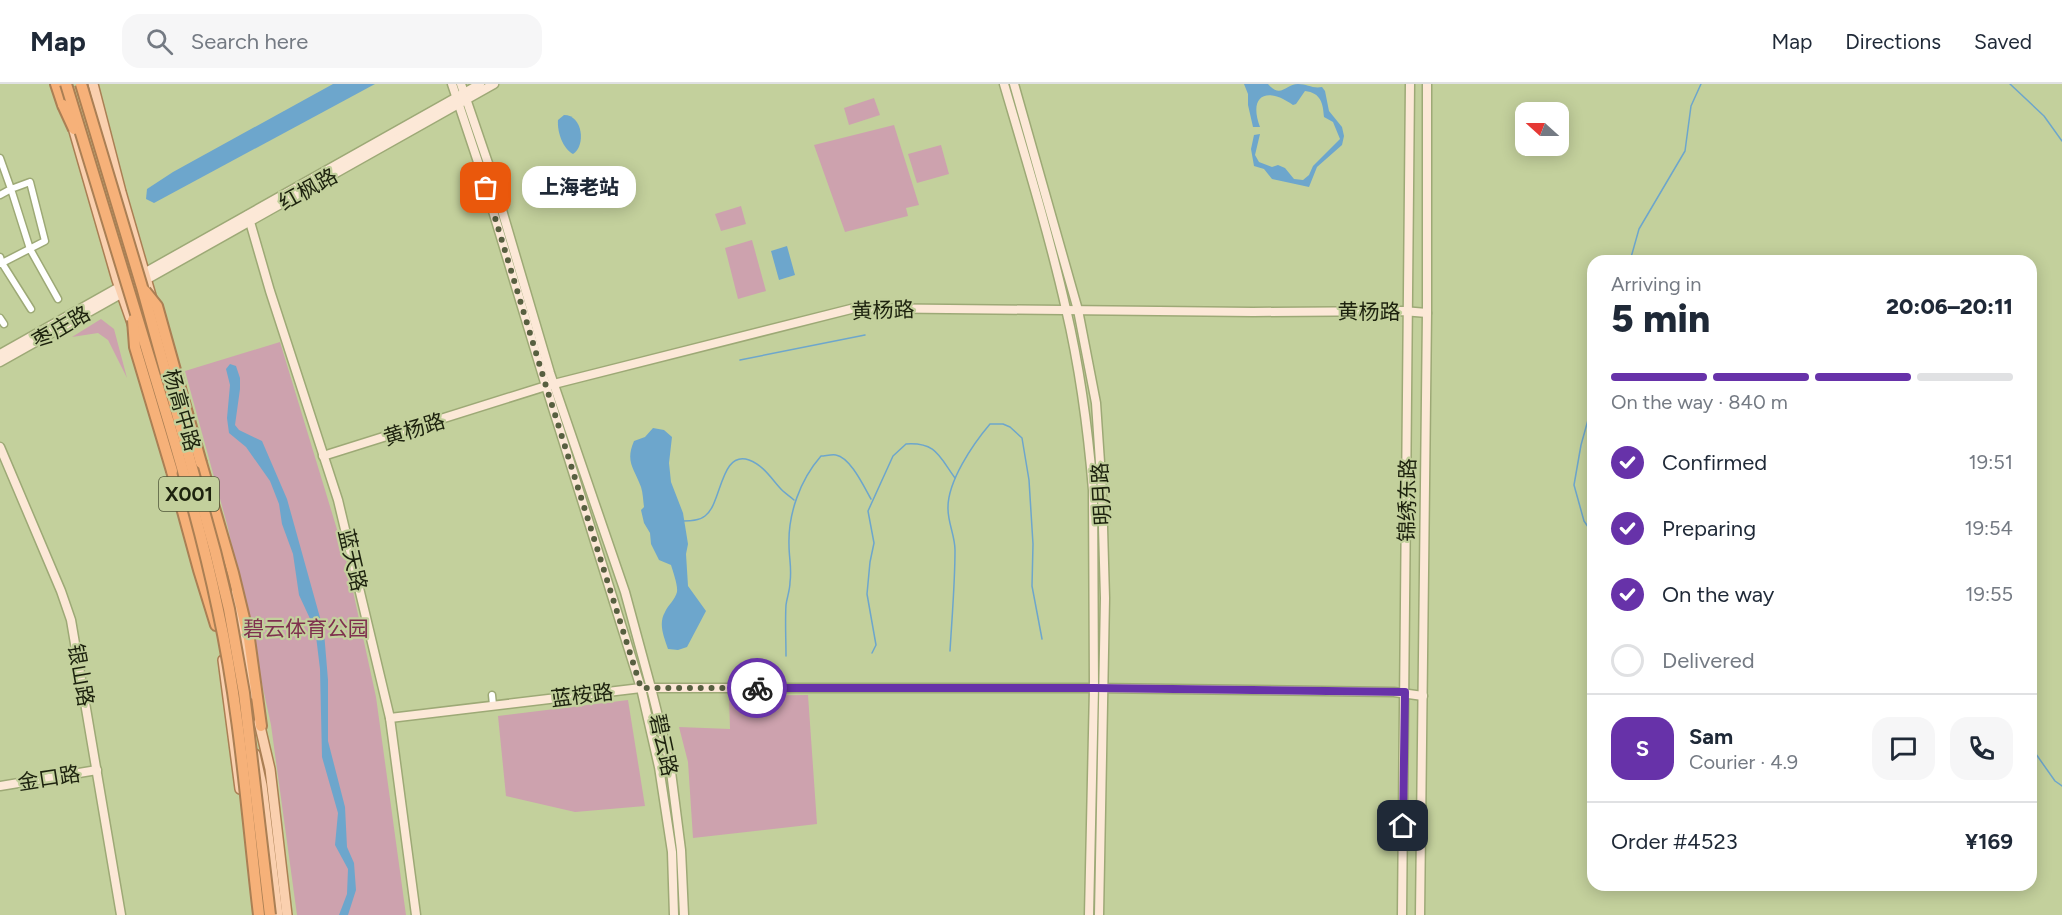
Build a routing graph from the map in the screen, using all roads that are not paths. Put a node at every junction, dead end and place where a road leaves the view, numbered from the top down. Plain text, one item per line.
1 (58, 84) edge
2 (66, 84) edge
3 (81, 84) edge
4 (86, 84) edge
5 (93, 84) edge
6 (452, 84) edge
7 (480, 84) edge
8 (494, 84) edge
9 (1004, 84) edge
10 (1014, 84) edge
11 (1410, 84) edge
12 (1427, 84) edge
13 (461, 95) edge
14 (0, 158) edge
15 (102, 159) junction
16 (91, 166) junction
17 (11, 189) junction
18 (0, 195) edge
19 (249, 218) junction
20 (30, 249) junction
21 (1, 261) edge
22 (144, 279) junction
23 (121, 290) junction
24 (58, 299) dead end
25 (132, 302) junction
26 (31, 309) dead end
27 (1066, 310) junction
28 (1077, 310) junction
29 (1409, 311) junction
30 (1427, 313) junction
31 (0, 354) edge
32 (0, 362) edge
33 (550, 385) junction
34 (0, 447) edge
35 (323, 456) junction
36 (216, 625) junction
37 (221, 649) junction
38 (641, 688) junction
39 (651, 688) junction
40 (1094, 688) junction
41 (1104, 689) junction
42 (1405, 692) junction
43 (492, 695) dead end
44 (1423, 696) junction
45 (493, 705) junction
46 (390, 718) junction
47 (261, 726) junction
48 (97, 770) junction
49 (0, 786) edge
50 (121, 915) edge
51 (257, 915) edge
52 (270, 915) edge
53 (278, 915) edge
54 (287, 915) edge
55 (416, 915) edge
56 (674, 915) edge
57 (684, 915) edge
58 (1089, 915) edge
59 (1099, 915) edge
60 (1402, 915) edge
61 (1420, 915) edge

1 - 16 highway, bridge
1 - 23 main road, 杨高中路 / X001
2 - 16 highway, 杨高中路 / X001, bridge
3 - 15 highway, 杨高中路 / X001, bridge
4 - 15 highway, bridge
5 - 22 main road, 杨高中路 / X001
6 - 13 street, 碧云路
7 - 13 street, 红枫路
8 - 13 street, 红枫路
9 - 27 street, 明月路
10 - 28 street, 明月路
11 - 29 street, 锦绣东路
12 - 30 street, 锦绣东路
13 - 19 street, 红枫路
13 - 33 street, 碧云路
14 - 17 street
15 - 22 highway, 杨高中路 / X001, bridge
16 - 25 highway, 杨高中路 / X001, bridge
17 - 18 street
17 - 20 street
17 - 20 street
19 - 22 street, 红枫路
19 - 35 street, 蓝天路
20 - 21 street
20 - 24 street
21 - 26 street
22 - 23 street, 红枫路
22 - 47 main road, 杨高中路 / X001
22 - 47 highway, bridge
22 - 52 highway, 杨高中路 / X001, bridge
23 - 31 street, 枣庄路
23 - 32 street, 枣庄路
23 - 36 main road, 杨高中路 / X001
25 - 36 highway, bridge
25 - 51 highway, 杨高中路 / X001, bridge
27 - 28 street, 黄杨路
27 - 33 street, 黄杨路
27 - 40 street, 明月路
28 - 29 street, 黄杨路
28 - 41 street, 明月路
29 - 30 street, 黄杨路
29 - 42 street, 锦绣东路
30 - 44 street, 锦绣东路
33 - 35 street, 黄杨路
33 - 38 street, 碧云路
33 - 39 street, 碧云路
34 - 48 street, 银山路
35 - 46 street, 蓝天路
36 - 37 main road, 杨高中路 / X001
37 - 51 main road, X001
37 - 53 main road, 杨高中路 / X001
38 - 39 street, 蓝桉路
38 - 45 street, 蓝桉路
38 - 56 street, 碧云路
39 - 40 street, 蓝桉路
39 - 57 street, 碧云路
40 - 41 street, 蓝桉路
40 - 58 street, 明月路
41 - 42 street, 蓝桉路
41 - 59 street, 明月路
42 - 44 street, 蓝桉路
42 - 60 street, 锦绣东路
43 - 45 street
44 - 61 street, 锦绣东路
45 - 46 street, 蓝桉路
46 - 55 street, 蓝天路
47 - 54 main road, 杨高中路 / X001
48 - 49 street, 金口路
48 - 50 street, 银山路

